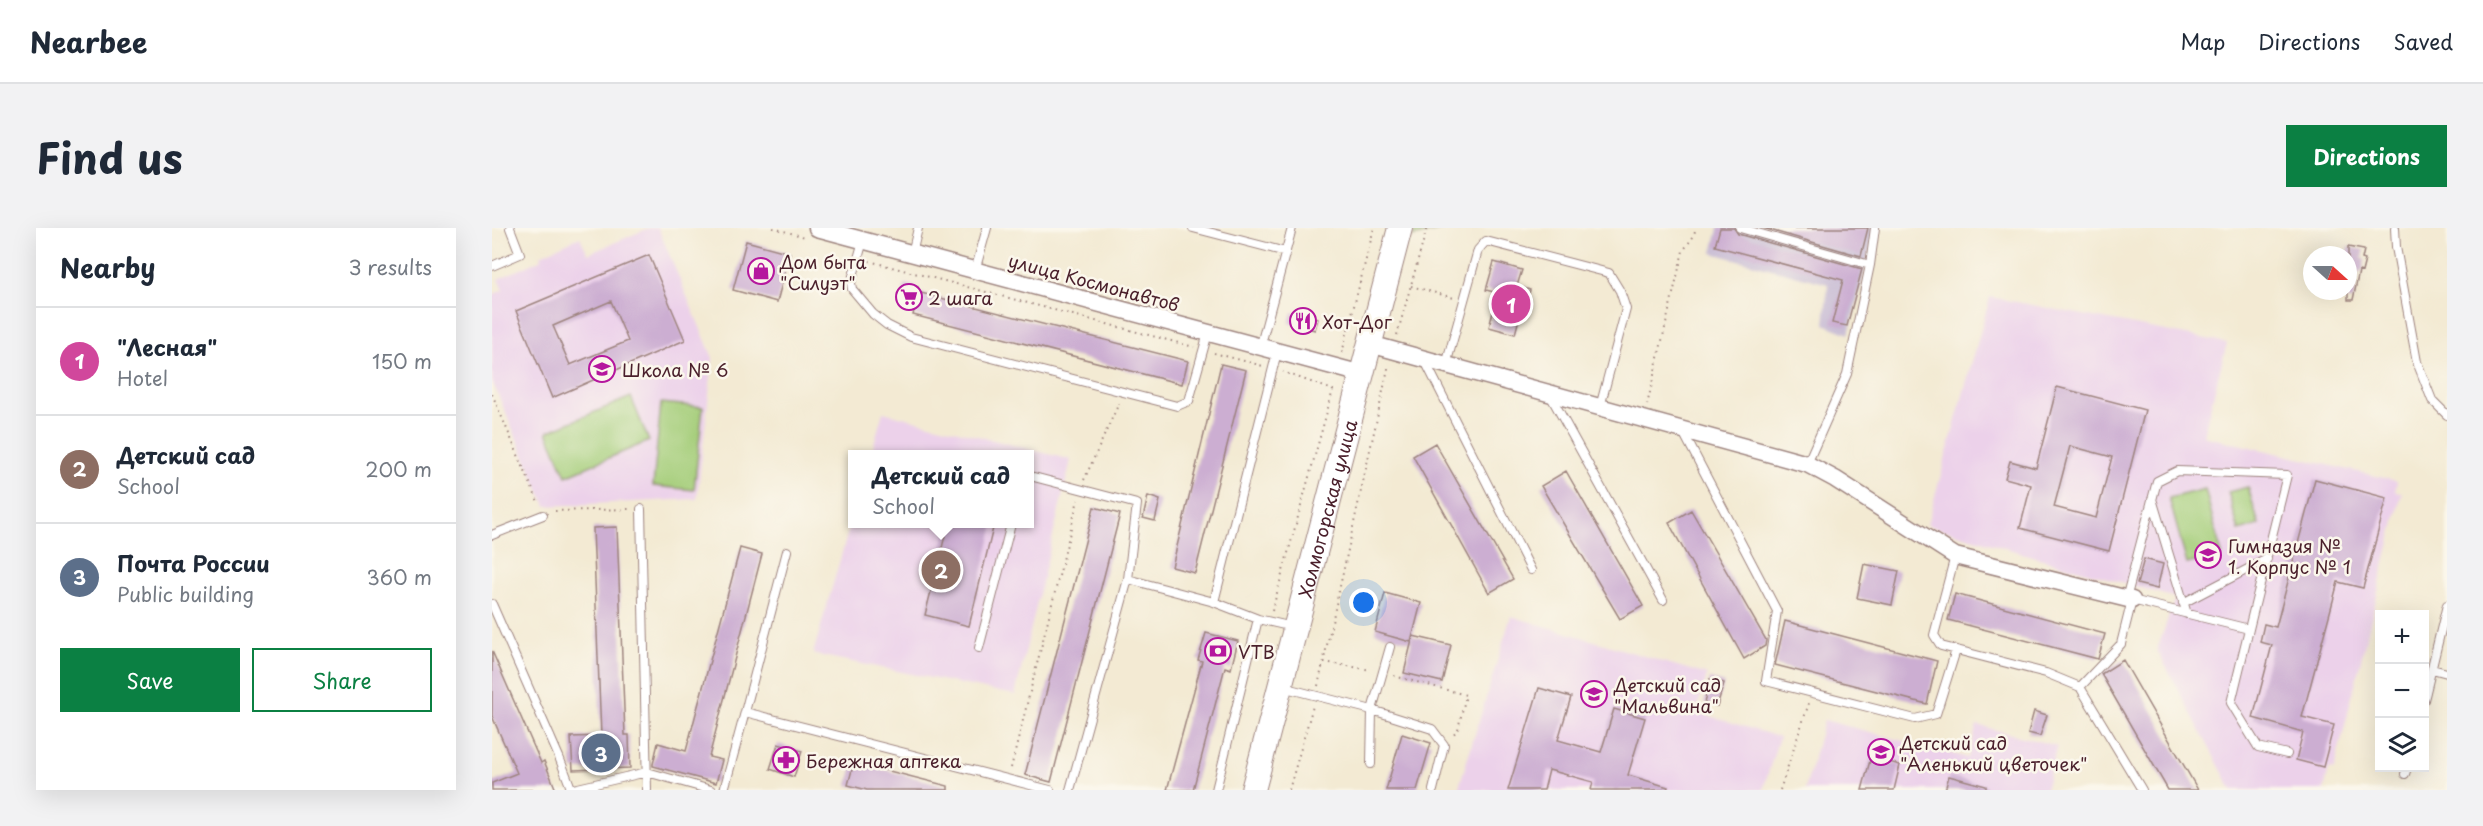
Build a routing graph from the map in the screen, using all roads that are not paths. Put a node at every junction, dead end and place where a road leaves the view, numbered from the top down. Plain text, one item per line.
1 (510, 228) edge
2 (817, 228) edge
3 (918, 228) edge
4 (987, 228) edge
5 (1193, 228) edge
6 (1292, 228) edge
7 (1400, 228) edge
8 (1740, 228) edge
9 (1875, 228) edge
10 (2395, 228) edge
11 (1208, 230) edge
12 (863, 241) junction
13 (1286, 252) junction
14 (912, 254) junction
15 (1870, 265) junction
16 (492, 266) edge
17 (975, 271) junction
18 (1208, 333) junction
19 (1381, 347) junction
20 (1260, 348) junction
21 (1277, 352) junction
22 (1424, 359) junction
23 (1446, 365) junction
24 (1362, 374) junction
25 (1549, 393) junction
26 (1600, 407) junction
27 (2447, 415) edge
28 (1682, 430) junction
29 (1807, 464) junction
30 (1034, 477) edge
31 (2152, 499) junction
32 (641, 509) road end
33 (543, 515) road end
34 (1010, 528) edge
35 (492, 535) edge
36 (787, 551) dead end
37 (1955, 556) junction
38 (2266, 559) junction
39 (1531, 570) dead end
40 (1128, 579) junction
41 (1664, 600) dead end
42 (2129, 600) junction
43 (1214, 602) junction
44 (2183, 603) junction
45 (492, 604) edge
46 (2447, 605) edge
47 (2187, 614) junction
48 (1258, 619) junction
49 (1296, 628) junction
50 (2249, 630) junction
51 (1390, 647) dead end
52 (979, 648) dead end
53 (1956, 650) junction
54 (2432, 669) junction
55 (2447, 673) edge
56 (2429, 681) edge
57 (1281, 687) junction
58 (2080, 687) junction
59 (1372, 711) junction
60 (745, 712) junction
61 (2287, 754) dead end
62 (1371, 764) dead end
63 (647, 772) junction
64 (570, 789) edge
65 (647, 790) edge
66 (711, 790) edge
67 (724, 790) edge
68 (1050, 790) edge
69 (1071, 790) edge
70 (1216, 790) edge
71 (1253, 790) edge
72 (1433, 790) edge
73 (2142, 790) edge

1 - 16 lane
2 - 12 street, улица Космонавтов
3 - 14 lane
4 - 17 lane
5 - 11 lane
6 - 13 lane
7 - 19 street, Холмогорская улица
8 - 15 lane
9 - 15 lane
10 - 27 lane
11 - 13 lane
12 - 14 street, улица Космонавтов
12 - 18 lane
13 - 20 lane
14 - 17 street, улица Космонавтов
15 - 29 lane
17 - 18 street, улица Космонавтов
18 - 20 street, улица Космонавтов
19 - 22 street
19 - 24 street, Холмогорская улица
20 - 21 street, улица Космонавтов
21 - 24 street, улица Космонавтов
21 - 43 lane
22 - 23 street
22 - 39 lane
23 - 25 street
23 - 26 lane
24 - 49 street, Холмогорская улица
25 - 26 street
25 - 41 lane
26 - 28 street
28 - 29 street
28 - 53 lane
29 - 37 street
30 - 40 lane
31 - 38 lane
31 - 42 lane
31 - 44 lane
32 - 63 lane
33 - 35 lane
34 - 52 lane
36 - 60 lane
37 - 42 street
37 - 53 lane
38 - 44 lane
38 - 50 lane
40 - 43 lane
40 - 69 lane
42 - 47 lane
42 - 58 lane
43 - 48 lane
44 - 47 lane
45 - 64 lane
46 - 54 lane
47 - 50 lane
48 - 49 lane
48 - 70 lane
49 - 57 street, Холмогорская улица
50 - 61 lane
51 - 59 lane
53 - 58 lane
54 - 55 lane
54 - 56 lane
57 - 59 lane
57 - 71 street, Холмогорская улица
58 - 73 lane
59 - 62 lane
59 - 72 lane
60 - 67 lane
60 - 68 lane
63 - 64 lane
63 - 65 lane
63 - 66 lane

